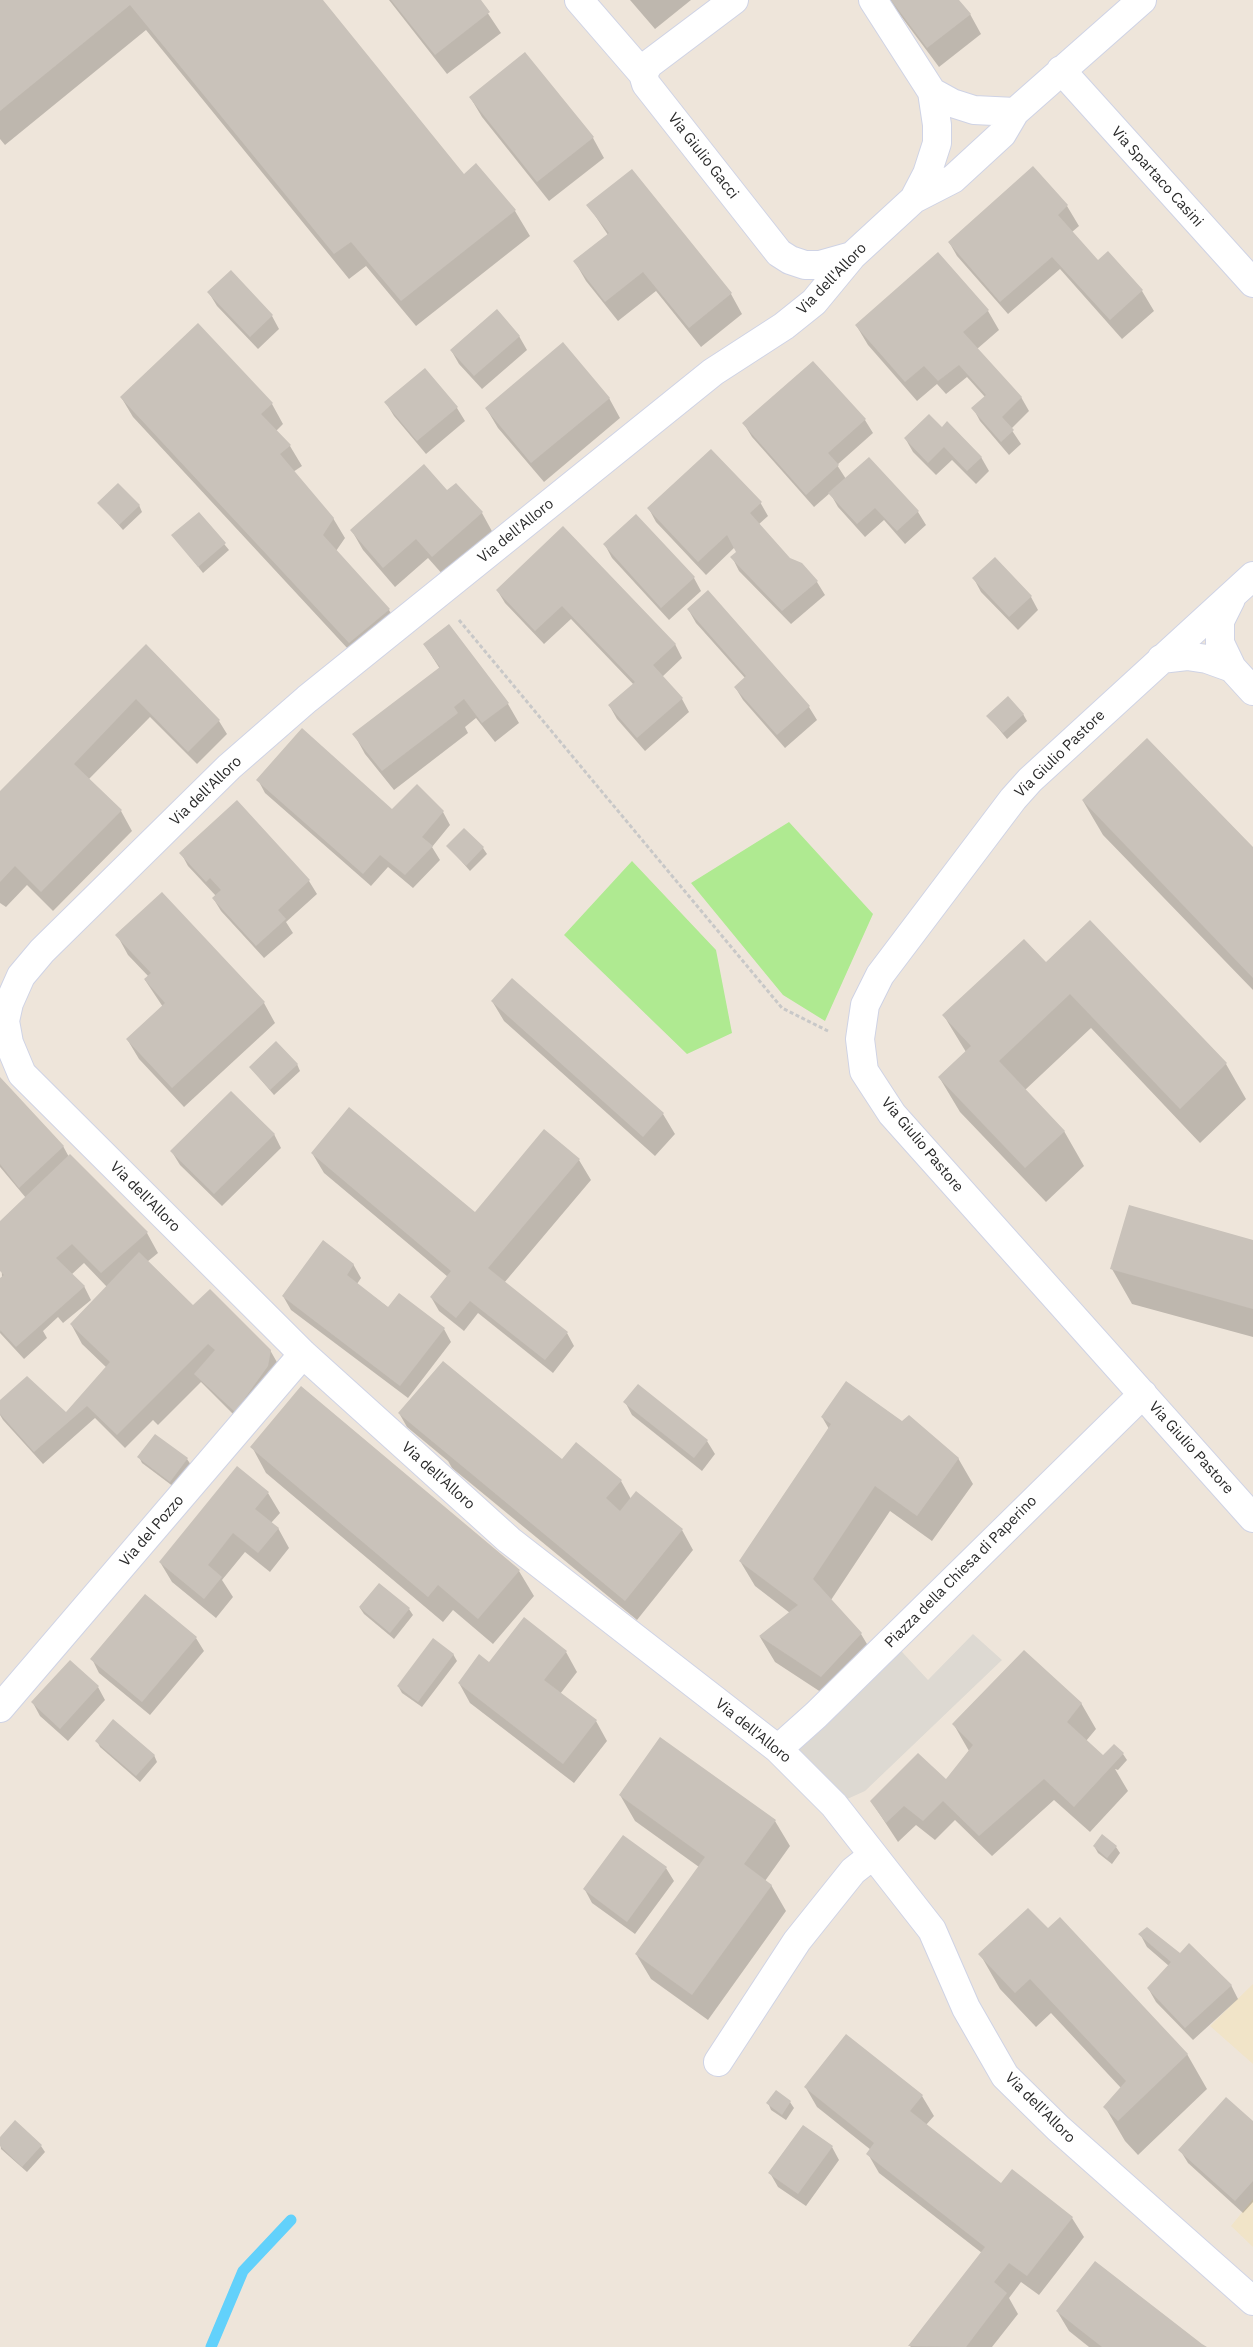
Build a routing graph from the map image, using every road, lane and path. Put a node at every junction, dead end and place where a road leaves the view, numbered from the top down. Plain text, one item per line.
1 (579, 0) edge
2 (734, 0) edge
3 (873, 0) edge
4 (1142, 0) edge
5 (1061, 70) junction
6 (643, 74) junction
7 (932, 92) junction
8 (1015, 112) junction
9 (914, 199) junction
10 (852, 256) junction
11 (1253, 283) edge
12 (1243, 585) edge
13 (438, 594) junction
14 (1161, 660) junction
15 (1232, 668) junction
16 (1253, 691) edge
17 (3, 1021) edge
18 (860, 1039) junction
19 (303, 1354) junction
20 (1143, 1394) junction
21 (1253, 1518) edge
22 (0, 1708) edge
23 (778, 1749) junction
24 (872, 1856) junction
25 (718, 2062) dead end
26 (1253, 2301) edge

1 - 6 street, Via Giulio Gacci
2 - 6 street
3 - 7 street, Via dell'Alloro
4 - 5 street
5 - 8 street
5 - 11 street, Via Spartaco Casini
6 - 10 street, Via Giulio Gacci
7 - 8 street, Via dell'Alloro
7 - 9 street, Via dell'Alloro
8 - 9 street
9 - 10 street, Via dell'Alloro
10 - 13 street, Via dell'Alloro
12 - 14 street, Via Giulio Pastore
12 - 15 street
13 - 17 street, Via dell'Alloro
13 - 18 path
14 - 15 street
14 - 18 street, Via Giulio Pastore
15 - 16 street
17 - 19 street, Via dell'Alloro
18 - 20 street, Via Giulio Pastore
19 - 22 street, Via del Pozzo
19 - 23 street, Via dell'Alloro
20 - 21 street, Via Giulio Pastore
20 - 23 street, Piazza della Chiesa di Paperino
23 - 24 street, Via dell'Alloro
24 - 25 street
24 - 26 street, Via dell'Alloro

